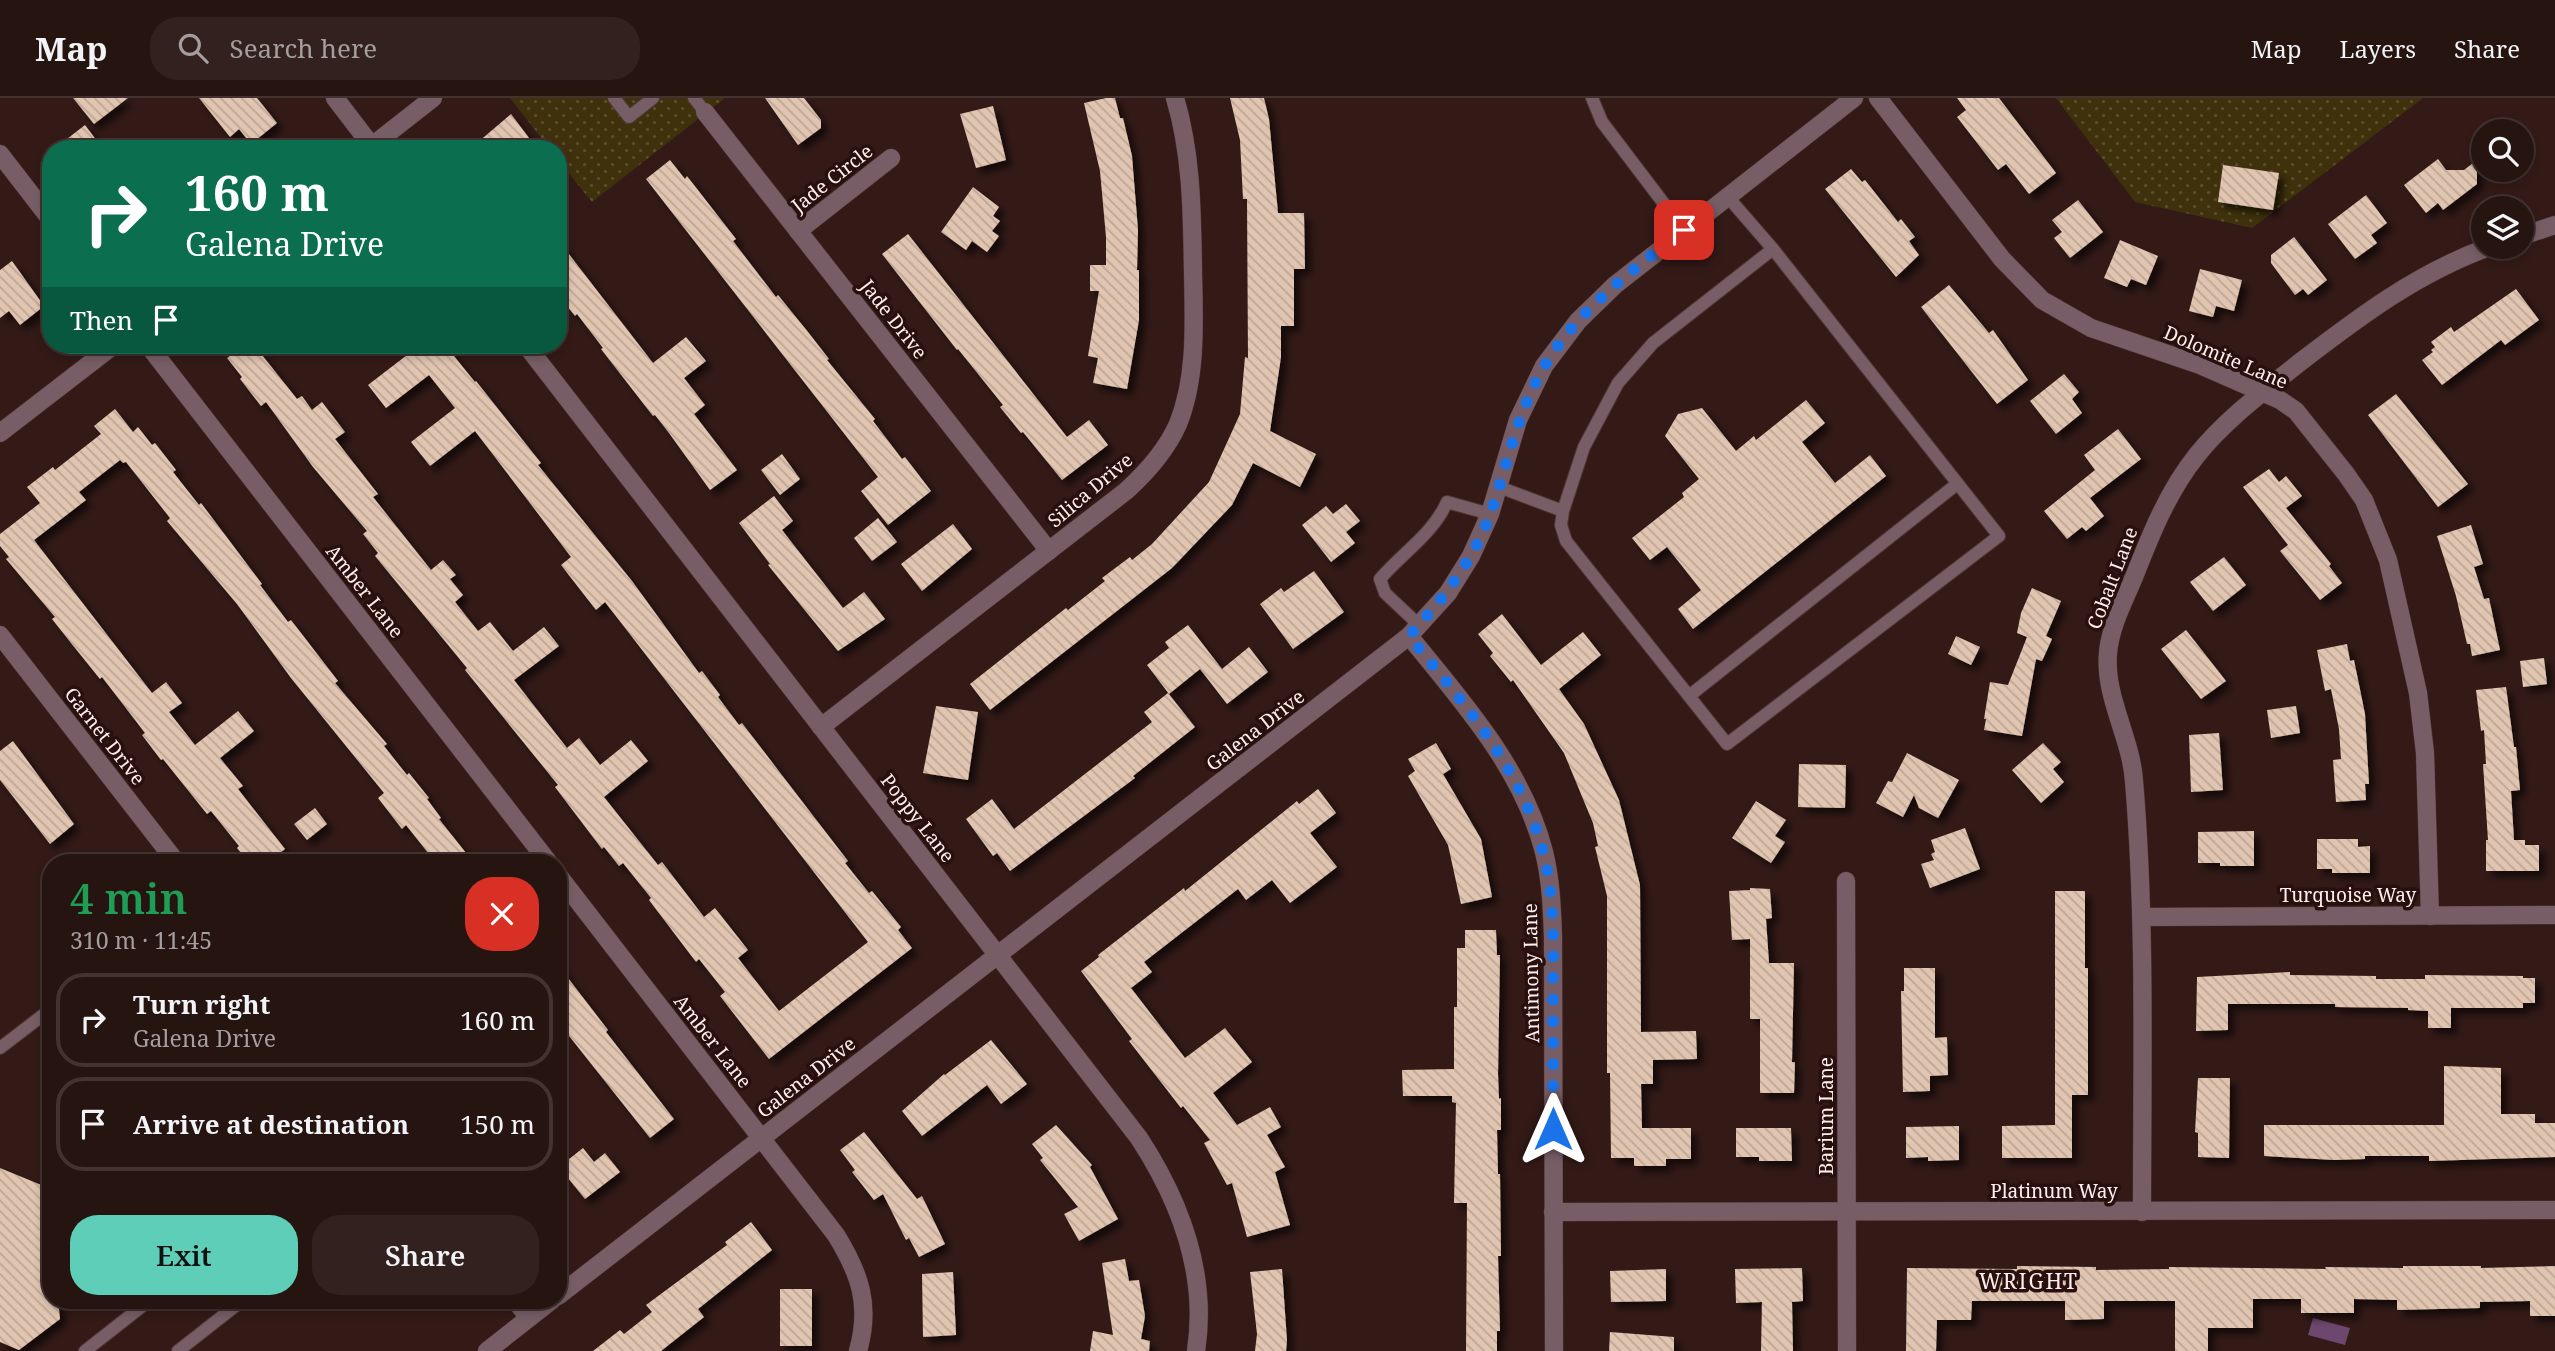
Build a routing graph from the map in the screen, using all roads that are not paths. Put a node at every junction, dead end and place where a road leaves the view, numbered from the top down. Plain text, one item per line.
1 (335, 98) edge
2 (433, 98) edge
3 (614, 98) edge
4 (653, 98) edge
5 (1175, 98) edge
6 (1592, 98) edge
7 (1854, 98) edge
8 (1878, 98) edge
9 (700, 105) edge
10 (365, 140) edge
11 (381, 140) edge
12 (0, 154) edge
13 (891, 158) dead end
14 (1727, 196) junction
15 (42, 208) edge
16 (2555, 225) edge
17 (1684, 230) junction
18 (799, 231) junction
19 (2534, 232) edge
20 (1773, 249) junction
21 (2471, 254) edge
22 (102, 354) edge
23 (155, 354) edge
24 (533, 354) edge
25 (2262, 392) junction
26 (0, 433) edge
27 (1957, 484) junction
28 (1499, 487) junction
29 (1563, 511) junction
30 (1490, 514) junction
31 (1049, 551) junction
32 (1414, 630) junction
33 (0, 635) edge
34 (1689, 696) junction
35 (821, 727) junction
36 (170, 854) edge
37 (542, 854) edge
38 (1846, 881) dead end
39 (567, 887) edge
40 (2430, 915) junction
41 (2555, 915) edge
42 (2142, 917) junction
43 (998, 955) junction
44 (42, 1016) edge
45 (0, 1048) edge
46 (762, 1138) junction
47 (2555, 1210) edge
48 (1553, 1212) junction
49 (1847, 1212) junction
50 (2142, 1212) junction
51 (567, 1289) edge
52 (139, 1309) edge
53 (232, 1309) edge
54 (522, 1309) edge
55 (540, 1309) edge
56 (529, 1318) junction
57 (85, 1351) edge
58 (178, 1351) edge
59 (487, 1351) edge
60 (858, 1351) edge
61 (1196, 1351) edge
62 (1554, 1351) edge
63 (1847, 1351) edge

1 - 10 street
2 - 11 street
3 - 4 lane
5 - 31 street, Silica Drive
6 - 17 lane
7 - 14 street, Galena Drive
8 - 25 street, Dolomite Lane
9 - 18 street, Jade Drive
12 - 15 street
13 - 18 street, Jade Circle
14 - 17 street, Galena Drive
14 - 20 lane
16 - 19 street
17 - 28 street, Galena Drive
18 - 31 street, Jade Drive
20 - 27 lane
20 - 29 lane
21 - 25 street, Cobalt Lane
22 - 26 street
23 - 37 street, Amber Lane
24 - 35 street, Poppy Lane
25 - 40 street, Dolomite Lane
25 - 42 street, Cobalt Lane
27 - 34 lane
27 - 34 lane
28 - 29 lane
28 - 30 street, Galena Drive
29 - 34 lane
30 - 32 street, Galena Drive
30 - 32 lane
31 - 35 street, Silica Drive
32 - 43 street, Galena Drive
32 - 48 street, Antimony Lane
33 - 36 street, Garnet Drive
35 - 43 street, Poppy Lane
38 - 49 street, Barium Lane
39 - 46 street, Amber Lane
40 - 41 street, Turquoise Way
40 - 42 street, Turquoise Way
42 - 50 street, Cobalt Lane
43 - 46 street, Galena Drive
43 - 61 street, Poppy Lane
44 - 45 lane
46 - 51 street, Galena Drive
46 - 60 street, Amber Lane
47 - 50 street, Platinum Way
48 - 49 street, Platinum Way
48 - 62 street, Antimony Lane
49 - 50 street, Platinum Way
49 - 63 street, Barium Lane
52 - 57 lane
53 - 58 lane
54 - 56 street
55 - 56 street
56 - 59 street

